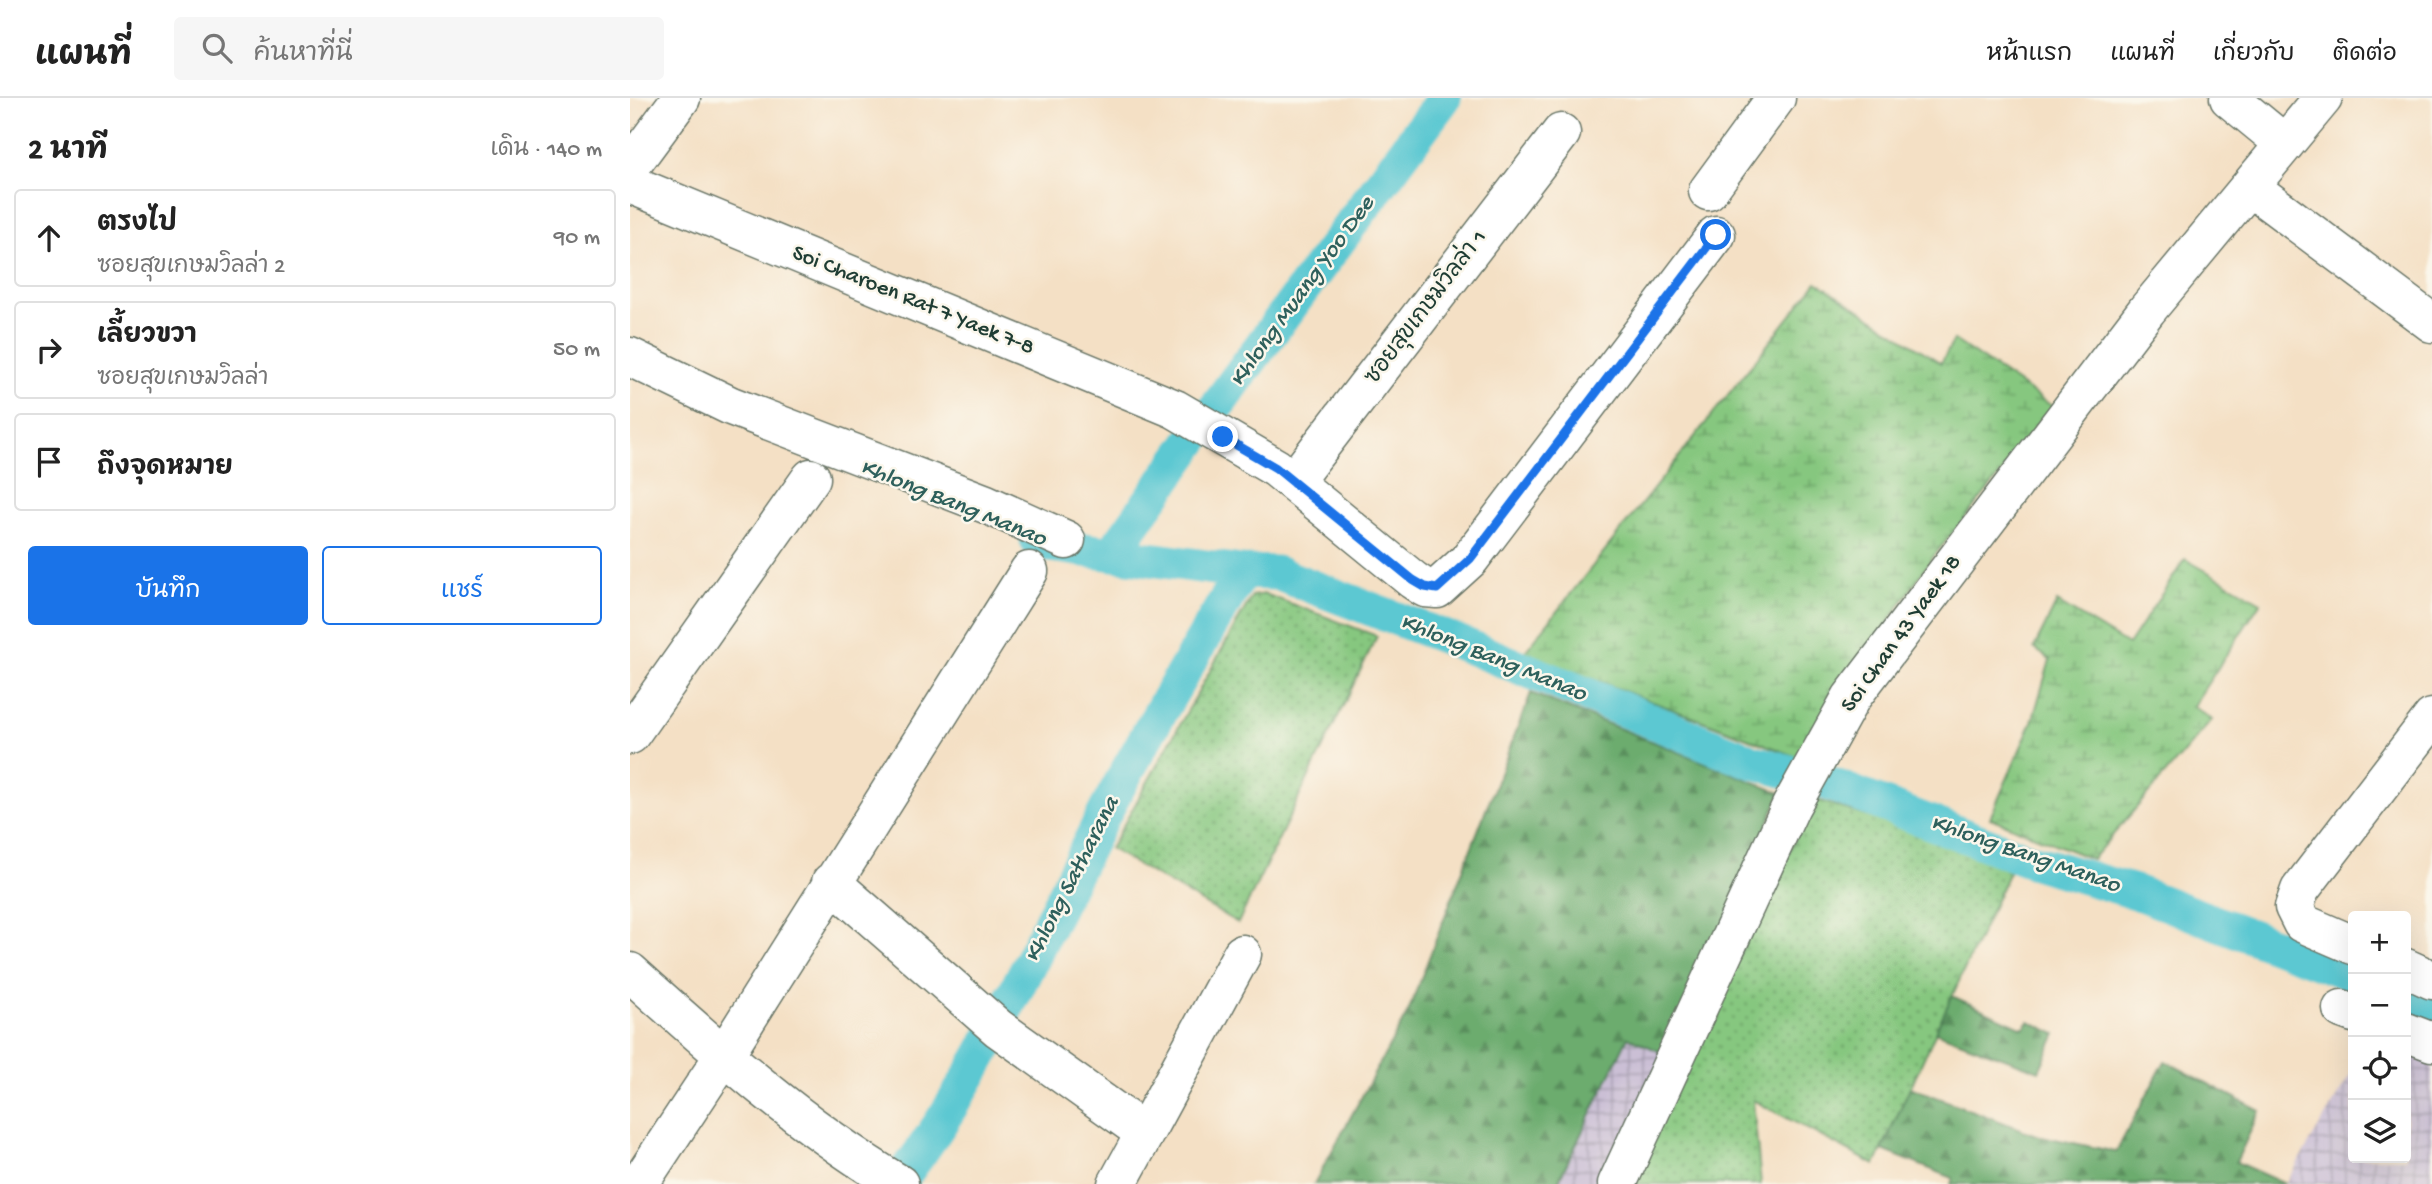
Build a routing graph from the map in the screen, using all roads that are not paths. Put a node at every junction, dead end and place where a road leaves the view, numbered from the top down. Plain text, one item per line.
1 (681, 98) edge
2 (1776, 98) edge
3 (2323, 98) edge
4 (2240, 107) edge
5 (1561, 133) dead end
6 (2285, 144) junction
7 (630, 167) edge
8 (630, 184) edge
9 (2250, 187) junction
10 (1708, 191) dead end
11 (1716, 235) dead end
12 (2432, 323) edge
13 (630, 357) edge
14 (811, 478) dead end
15 (1293, 482) junction
16 (1066, 540) dead end
17 (1029, 571) dead end
18 (2432, 718) edge
19 (630, 735) edge
20 (831, 882) junction
21 (2348, 943) edge
22 (1242, 954) dead end
23 (2411, 970) edge
24 (630, 972) edge
25 (2432, 980) edge
26 (2411, 1034) edge
27 (2432, 1042) edge
28 (723, 1057) junction
29 (1145, 1133) junction
30 (884, 1175) edge
31 (639, 1184) edge
32 (1117, 1184) edge
33 (1617, 1184) edge

1 - 7 street
2 - 10 street
3 - 6 street, Soi Chan 43 Yaek 18
4 - 6 street
5 - 15 street, ซอยสุขเกษมวิลล่า 1
6 - 9 street, Soi Chan 43 Yaek 18
8 - 15 street, Soi Charoen Rat 7 Yaek 7-8
9 - 12 street
9 - 33 street, Soi Chan 43 Yaek 18
11 - 15 street, Soi Charoen Rat 7 Yaek 7-8
13 - 16 street
14 - 19 street
17 - 20 street
18 - 21 street
20 - 28 street
20 - 29 street
22 - 29 street
23 - 25 street
24 - 28 street
26 - 27 street
28 - 30 street
28 - 31 street
29 - 32 street

